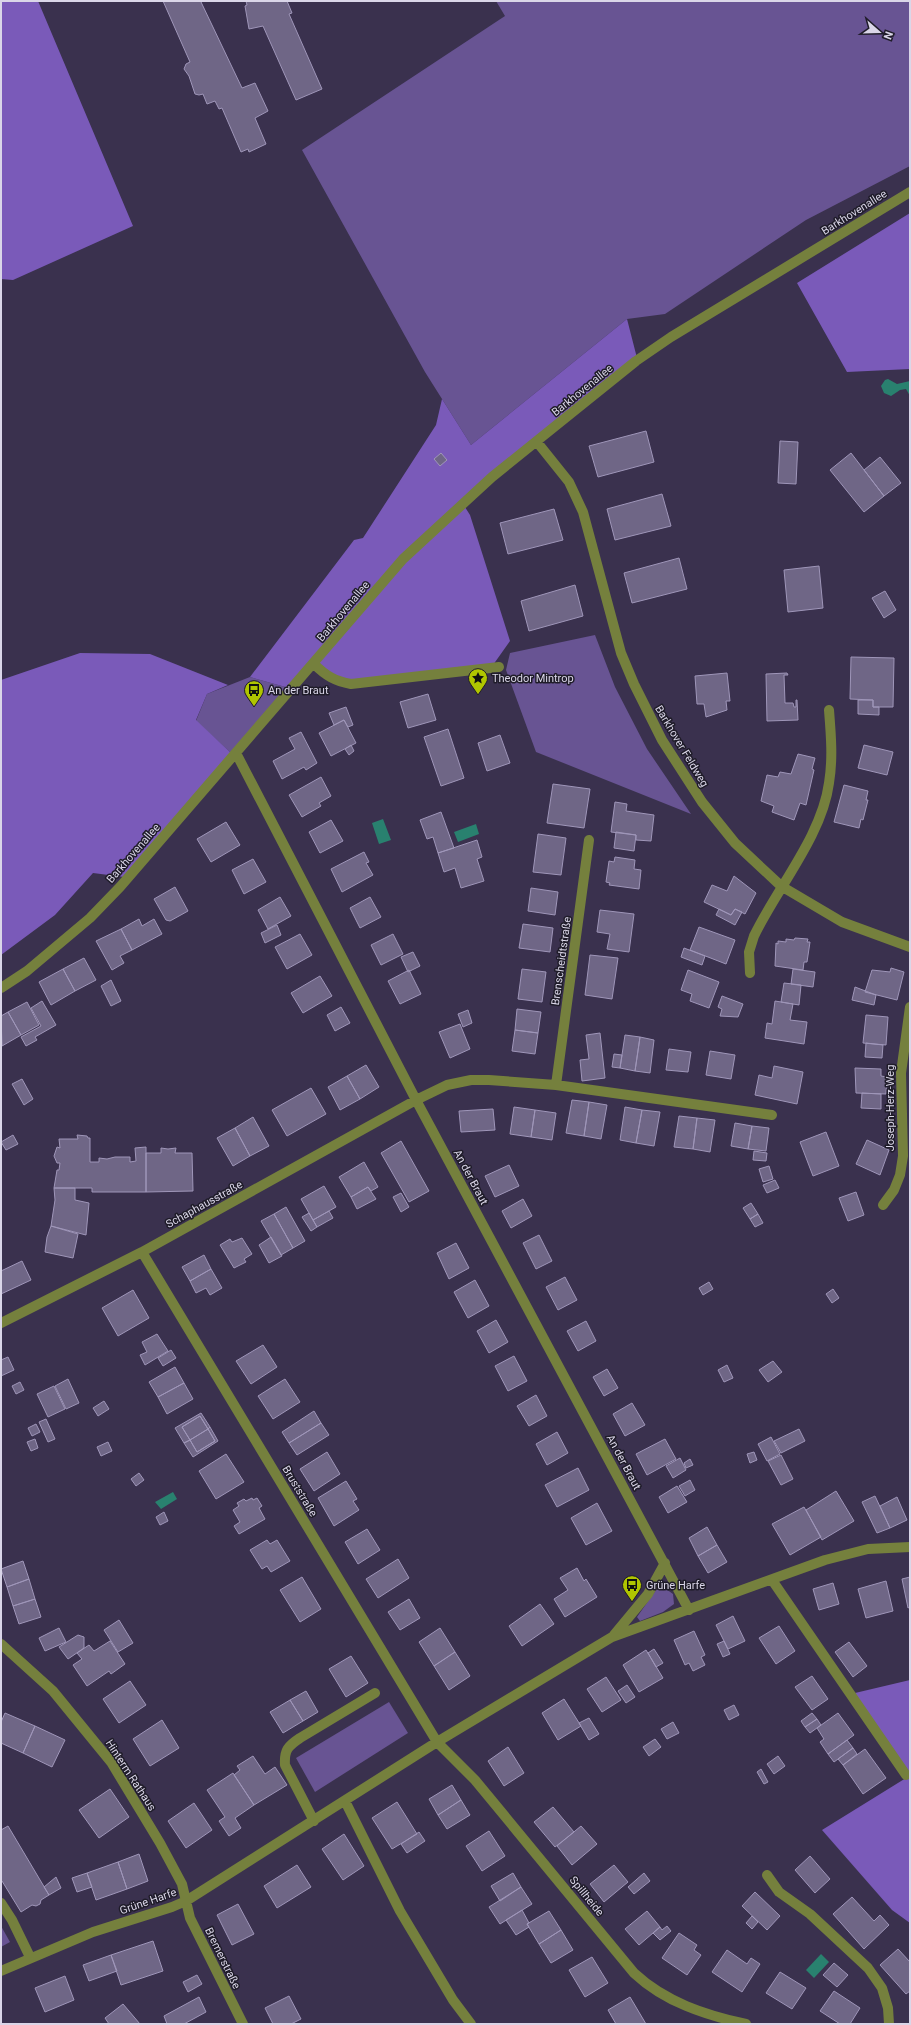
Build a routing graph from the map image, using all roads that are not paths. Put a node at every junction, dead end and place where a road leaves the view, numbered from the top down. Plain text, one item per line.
1 (910, 192) edge
2 (537, 442) junction
3 (314, 664) junction
4 (499, 667) dead end
5 (829, 710) dead end
6 (236, 753) junction
7 (589, 840) dead end
8 (781, 886) junction
9 (910, 947) edge
10 (750, 973) dead end
11 (1, 988) edge
12 (910, 1007) edge
13 (556, 1085) junction
14 (416, 1100) junction
15 (772, 1115) dead end
16 (883, 1205) dead end
17 (142, 1252) junction
18 (1, 1323) edge
19 (910, 1547) edge
20 (664, 1563) junction
21 (772, 1580) junction
22 (688, 1610) junction
23 (612, 1638) junction
24 (1, 1644) edge
25 (376, 1693) dead end
26 (438, 1742) junction
27 (906, 1775) dead end
28 (344, 1801) junction
29 (314, 1821) junction
30 (767, 1875) dead end
31 (186, 1901) junction
32 (1, 1903) edge
33 (30, 1958) junction
34 (1, 1971) edge
35 (243, 2024) edge
36 (470, 2024) edge
37 (746, 2024) edge
38 (889, 2024) edge

1 - 2 street, Barkhovenallee
2 - 3 street, Barkhovenallee
2 - 8 street, Barkhover Feldweg
3 - 4 street
3 - 6 street, Barkhovenallee
5 - 8 street
6 - 11 street, Barkhovenallee
6 - 14 street, An der Braut
7 - 13 street, Brenscheidtstraße
8 - 9 street, Barkhover Feldweg
8 - 10 street
12 - 16 street, Joseph-Herz-Weg
13 - 14 street
13 - 15 street
14 - 17 street, Schaphausstraße
14 - 20 street, An der Braut
17 - 18 street, Schaphausstraße
17 - 26 street, Bruststraße
19 - 21 street, Grüne Harfe
20 - 22 street, An der Braut
20 - 23 street, Grüne Harfe
21 - 22 street, Grüne Harfe
21 - 27 street
22 - 23 street, Grüne Harfe
23 - 26 street, Grüne Harfe
24 - 31 street, Hinterm Rathaus
25 - 29 street
26 - 28 street, Grüne Harfe
26 - 37 street, Spillheide
28 - 29 street, Grüne Harfe
28 - 36 street
29 - 31 street, Grüne Harfe
30 - 38 street
31 - 33 street, Grüne Harfe
31 - 35 street, Bremerstraße
32 - 33 street
33 - 34 street, Grüne Harfe

